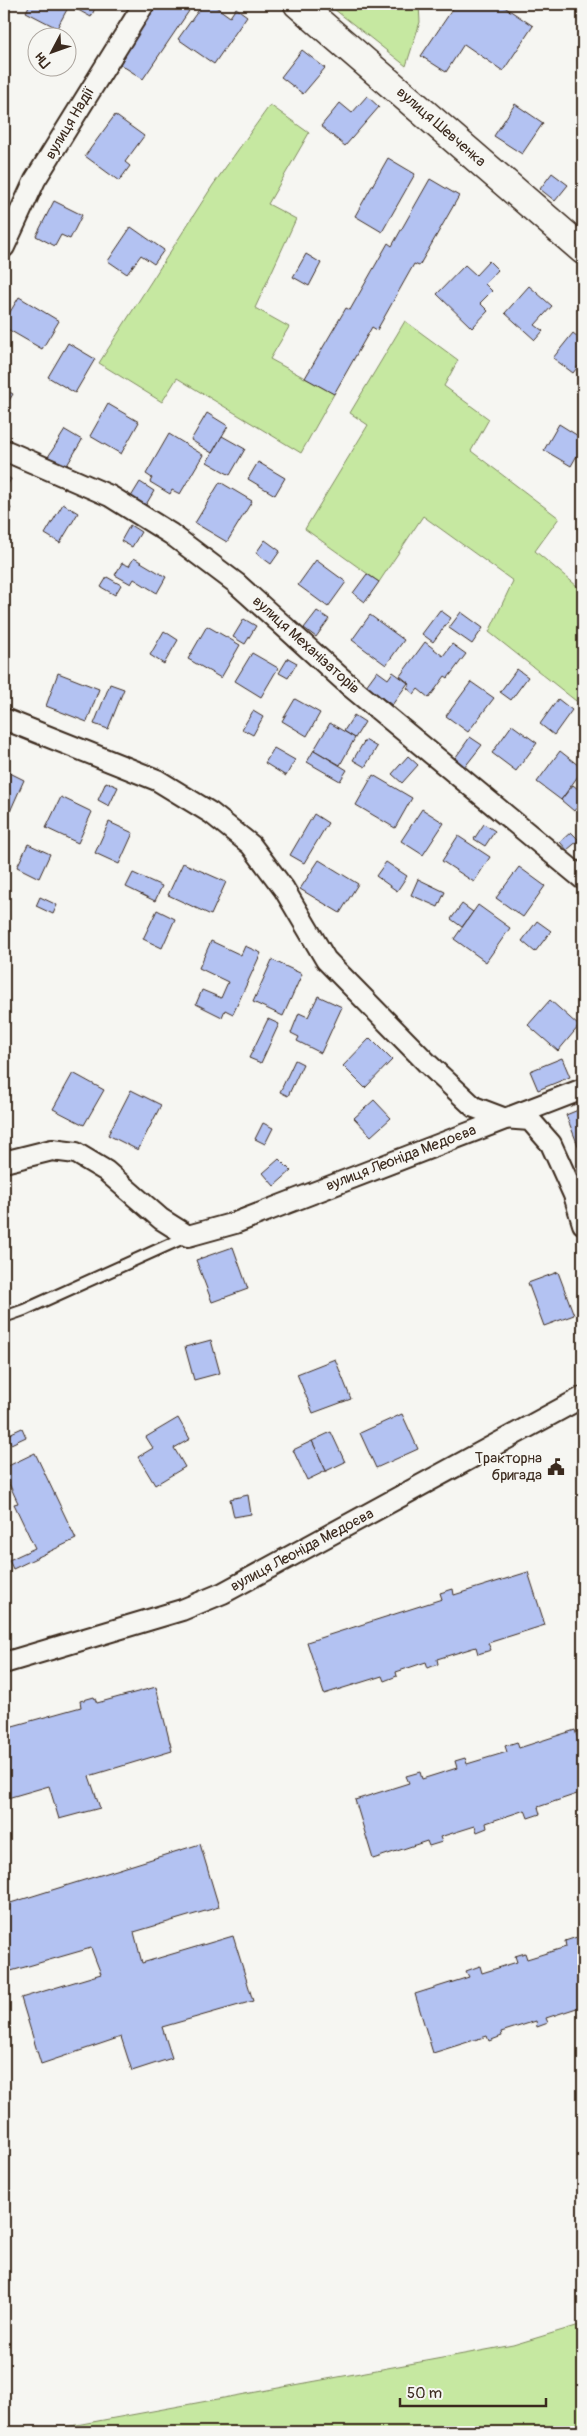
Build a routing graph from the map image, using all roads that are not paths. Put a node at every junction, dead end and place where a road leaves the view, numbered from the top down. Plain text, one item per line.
1 (144, 4) edge
2 (298, 4) edge
3 (4, 247) edge
4 (583, 250) edge
5 (4, 450) edge
6 (4, 719) edge
7 (583, 879) edge
8 (583, 1089) edge
9 (504, 1118) junction
10 (4, 1162) edge
11 (583, 1224) edge
12 (188, 1236) junction
13 (4, 1316) edge
14 (583, 1397) edge
15 (4, 1663) edge

1 - 3 street, вулиця Надії
2 - 4 main road, вулиця Шевченка
5 - 7 street, вулиця Механізаторів
6 - 9 street
8 - 9 street, вулиця Леоніда Медоєва
9 - 11 street
9 - 12 street, вулиця Леоніда Медоєва
10 - 12 street
12 - 13 lane
14 - 15 street, вулиця Леоніда Медоєва

